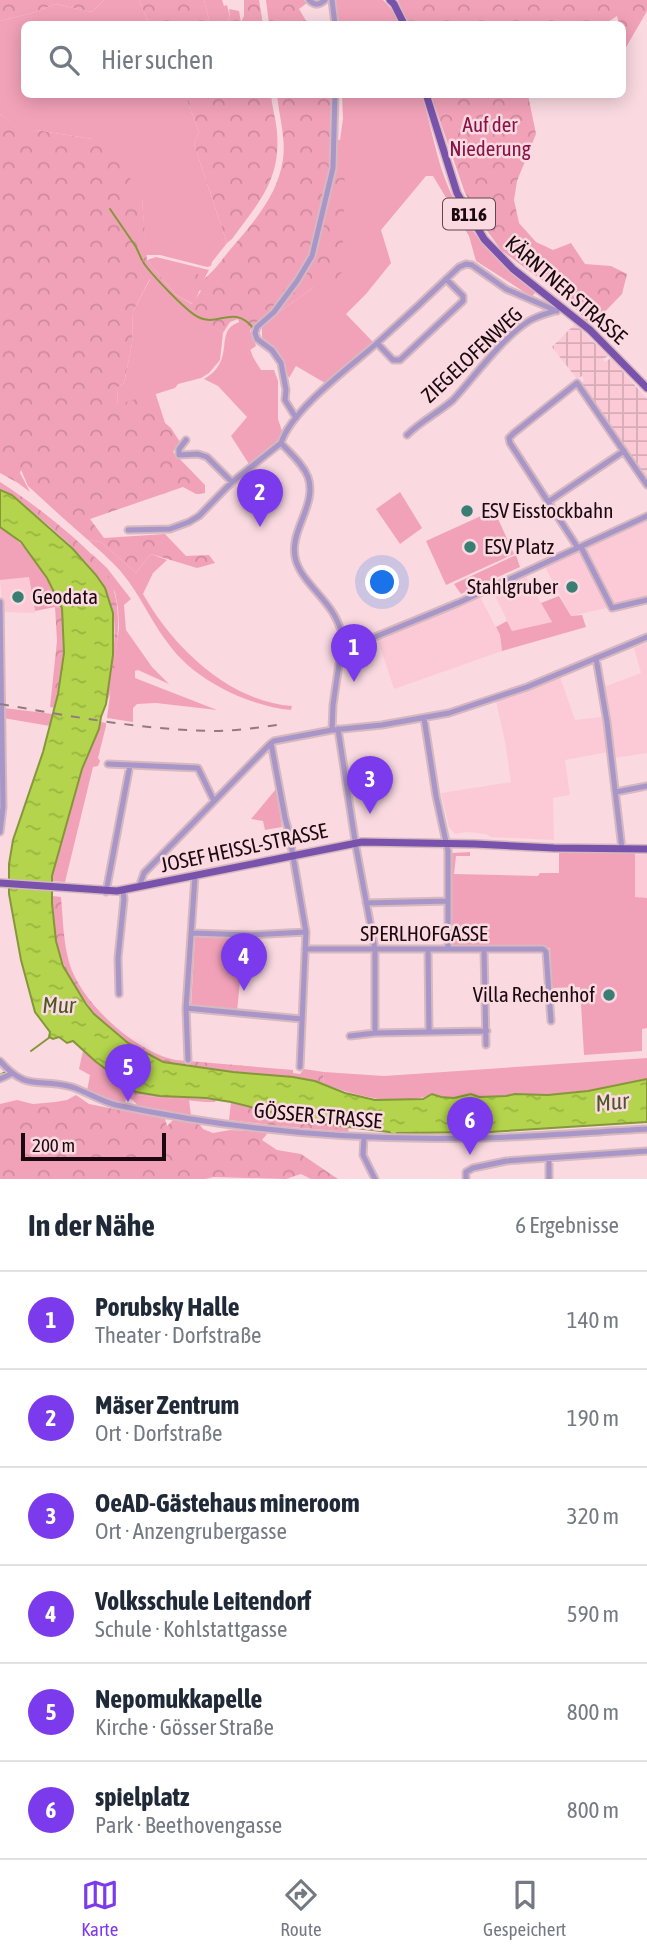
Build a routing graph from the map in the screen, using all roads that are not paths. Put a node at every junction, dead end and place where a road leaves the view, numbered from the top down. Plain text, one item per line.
1 (309, 0) edge
2 (325, 0) edge
3 (332, 0) edge
4 (390, 0) edge
5 (335, 21) edge
6 (402, 21) edge
7 (335, 98) edge
8 (427, 98) edge
9 (446, 279) junction
10 (561, 309) junction
11 (377, 343) junction
12 (647, 388) edge
13 (296, 418) junction
14 (407, 435) dead end
15 (186, 440) dead end
16 (281, 443) junction
17 (624, 452) junction
18 (232, 482) junction
19 (647, 485) edge
20 (548, 502) junction
21 (647, 516) edge
22 (128, 530) dead end
23 (580, 547) junction
24 (647, 600) edge
25 (0, 602) edge
26 (1, 612) edge
27 (647, 637) edge
28 (348, 648) junction
29 (596, 658) junction
30 (424, 718) junction
31 (335, 729) junction
32 (271, 743) junction
33 (1, 764) edge
34 (108, 764) dead end
35 (130, 765) junction
36 (647, 786) edge
37 (616, 792) junction
38 (214, 801) junction
39 (0, 832) edge
40 (355, 843) junction
41 (447, 843) junction
42 (622, 849) junction
43 (647, 849) edge
44 (292, 856) junction
45 (195, 876) junction
46 (4, 883) edge
47 (139, 887) junction
48 (123, 890) junction
49 (106, 892) junction
50 (448, 901) junction
51 (366, 903) junction
52 (306, 932) junction
53 (191, 933) junction
54 (305, 949) junction
55 (375, 949) junction
56 (428, 949) junction
57 (448, 949) junction
58 (484, 950) junction
59 (119, 994) dead end
60 (186, 1008) junction
61 (302, 1019) junction
62 (551, 1021) dead end
63 (487, 1031) junction
64 (429, 1032) junction
65 (375, 1033) junction
66 (350, 1036) dead end
67 (486, 1045) dead end
68 (0, 1060) edge
69 (188, 1060) dead end
70 (300, 1067) dead end
71 (10, 1071) junction
72 (0, 1079) edge
73 (647, 1129) edge
74 (364, 1137) junction
75 (647, 1151) edge
76 (549, 1158) junction
77 (375, 1179) edge
78 (466, 1179) edge
79 (549, 1179) edge

1 - 2 street
3 - 5 street
4 - 6 main road
7 - 13 street
8 - 10 main road, KÄRNTNER STRASSE / B116
9 - 10 street
9 - 11 street
9 - 11 street
10 - 12 main road, KÄRNTNER STRASSE / B116
10 - 14 street, ZIEGELOFENWEG
11 - 13 street
13 - 16 street
15 - 18 street
16 - 18 street
16 - 28 street
17 - 19 street
17 - 20 street
17 - 20 street
18 - 22 street
20 - 23 street
21 - 23 street
23 - 24 street
23 - 28 street
25 - 26 street
26 - 33 street
27 - 29 street
28 - 31 street
29 - 30 street
29 - 37 street
30 - 31 street
30 - 41 street
31 - 32 street
31 - 40 street
32 - 38 street
32 - 44 street
33 - 39 street
34 - 35 street
35 - 38 street
35 - 49 street
36 - 37 street
37 - 42 street
38 - 47 street
40 - 41 main road, JOSEF HEISSL-STRASSE
40 - 44 main road, JOSEF HEISSL-STRASSE
40 - 51 street
41 - 42 main road, JOSEF HEISSL-STRASSE
41 - 50 street
42 - 43 main road, JOSEF HEISSL-STRASSE
44 - 45 main road, JOSEF HEISSL-STRASSE
44 - 52 street
45 - 47 main road, JOSEF HEISSL-STRASSE
45 - 53 street
46 - 49 main road, JOSEF HEISSL-STRASSE
47 - 48 main road, JOSEF HEISSL-STRASSE
48 - 49 main road, JOSEF HEISSL-STRASSE
48 - 59 street
50 - 51 street
50 - 57 street
51 - 55 street
52 - 53 street
52 - 54 street
53 - 60 street
54 - 55 street, SPERLHOFGASSE
54 - 61 street
55 - 56 street, SPERLHOFGASSE
55 - 65 street
56 - 57 street, SPERLHOFGASSE
56 - 64 street
57 - 58 street, SPERLHOFGASSE
58 - 62 street, SPERLHOFGASSE
58 - 63 street
60 - 61 street
60 - 69 street
61 - 70 street
63 - 64 street
63 - 67 street
64 - 65 street
65 - 66 street
68 - 71 street, GÖSSER STRASSE
71 - 72 street
71 - 74 street, GÖSSER STRASSE
73 - 74 street, GÖSSER STRASSE
74 - 77 street
75 - 76 street
76 - 78 street
76 - 79 street

